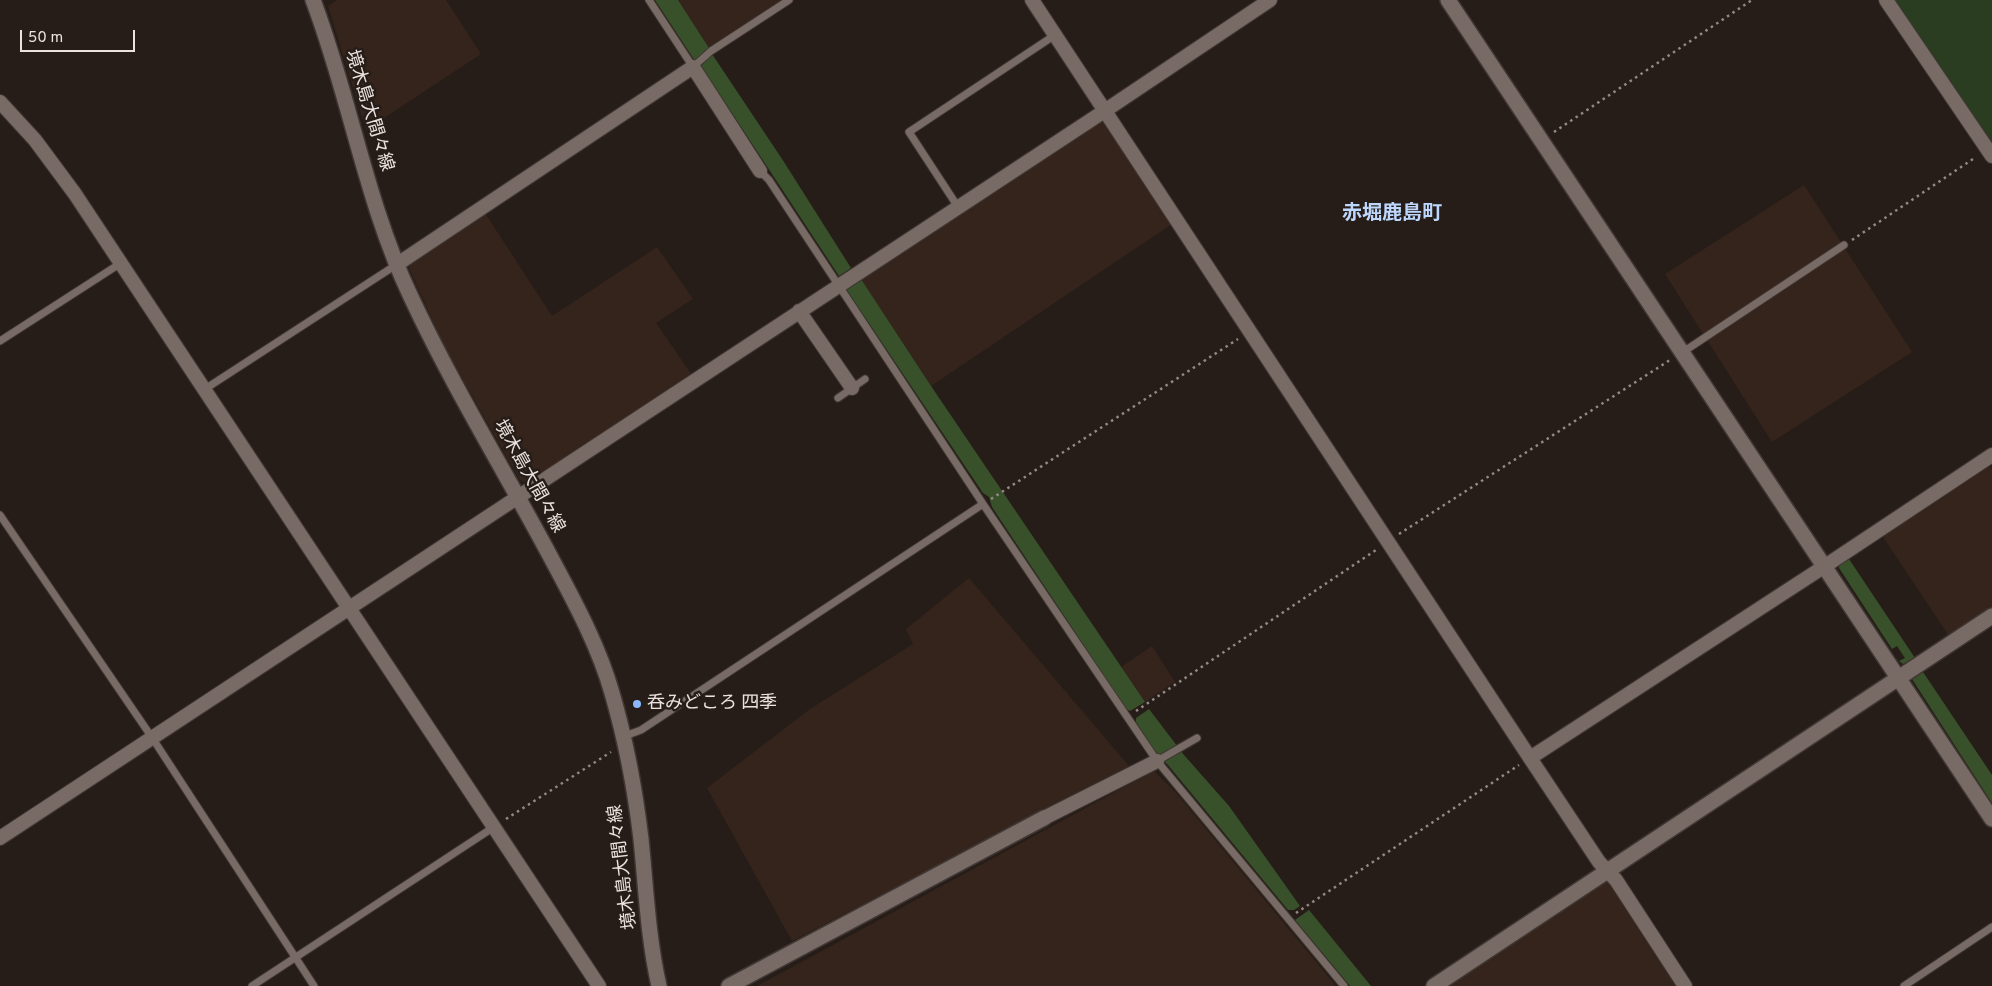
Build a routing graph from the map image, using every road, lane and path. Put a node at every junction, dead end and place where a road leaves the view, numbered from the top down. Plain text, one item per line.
1 (313, 0) edge
2 (649, 0) edge
3 (789, 0) edge
4 (1032, 0) edge
5 (1270, 0) edge
6 (1448, 0) edge
7 (1752, 0) edge
8 (1886, 0) edge
9 (1055, 35) junction
10 (693, 67) junction
11 (0, 102) edge
12 (1105, 110) junction
13 (1542, 140) junction
14 (1990, 153) edge
15 (760, 172) joint
16 (958, 207) junction
17 (1844, 245) joint
18 (121, 263) junction
19 (396, 265) junction
20 (838, 286) junction
21 (799, 311) junction
22 (1250, 332) junction
23 (0, 341) edge
24 (1683, 352) junction
25 (865, 379) dead end
26 (852, 388) junction
27 (205, 389) junction
28 (838, 398) dead end
29 (1992, 455) edge
30 (519, 497) junction
31 (983, 504) junction
32 (0, 515) edge
33 (1388, 541) junction
34 (1825, 566) junction
35 (350, 608) junction
36 (1992, 616) edge
37 (1898, 678) junction
38 (1126, 718) junction
39 (1197, 738) dead end
40 (153, 739) junction
41 (625, 742) junction
42 (1530, 758) junction
43 (1157, 761) junction
44 (1044, 818) joint
45 (1992, 819) edge
46 (494, 827) junction
47 (0, 838) edge
48 (1608, 870) junction
49 (1289, 918) junction
50 (1992, 928) edge
51 (294, 958) junction
52 (252, 986) edge
53 (314, 986) edge
54 (599, 986) edge
55 (658, 986) edge
56 (729, 986) edge
57 (1344, 986) edge
58 (1434, 986) edge
59 (1685, 986) edge
60 (1904, 986) edge

1 - 19 street, 境木島大間々線
2 - 10 lane
3 - 10 lane
4 - 9 street
5 - 12 street
6 - 13 street
7 - 13 path
8 - 14 street
9 - 12 street
9 - 16 lane
10 - 15 street
10 - 19 street
11 - 18 street
12 - 16 street
12 - 22 street
13 - 24 street
14 - 17 path
15 - 20 lane
16 - 20 street
17 - 24 lane
18 - 23 lane
18 - 27 street
19 - 27 lane
19 - 30 street, 境木島大間々線
20 - 21 street
20 - 31 lane
21 - 26 street
21 - 30 street
22 - 31 path
22 - 33 street
24 - 33 path
24 - 34 street
25 - 26 lane
26 - 28 lane
27 - 35 street
29 - 34 street
30 - 35 street
30 - 41 street, 境木島大間々線
31 - 38 lane
31 - 41 lane
32 - 40 lane
33 - 38 path
33 - 42 street
34 - 37 street
34 - 42 street
35 - 40 street
35 - 46 street
36 - 37 street
37 - 45 street
37 - 48 street
38 - 43 lane
39 - 43 lane
40 - 47 street
40 - 51 lane
41 - 46 path
41 - 55 street, 境木島大間々線
42 - 48 street
42 - 49 path
43 - 44 street
43 - 49 lane
44 - 56 street
46 - 51 lane
46 - 54 street
48 - 58 street
48 - 59 street
49 - 57 lane
50 - 60 lane
51 - 52 lane
51 - 53 lane

